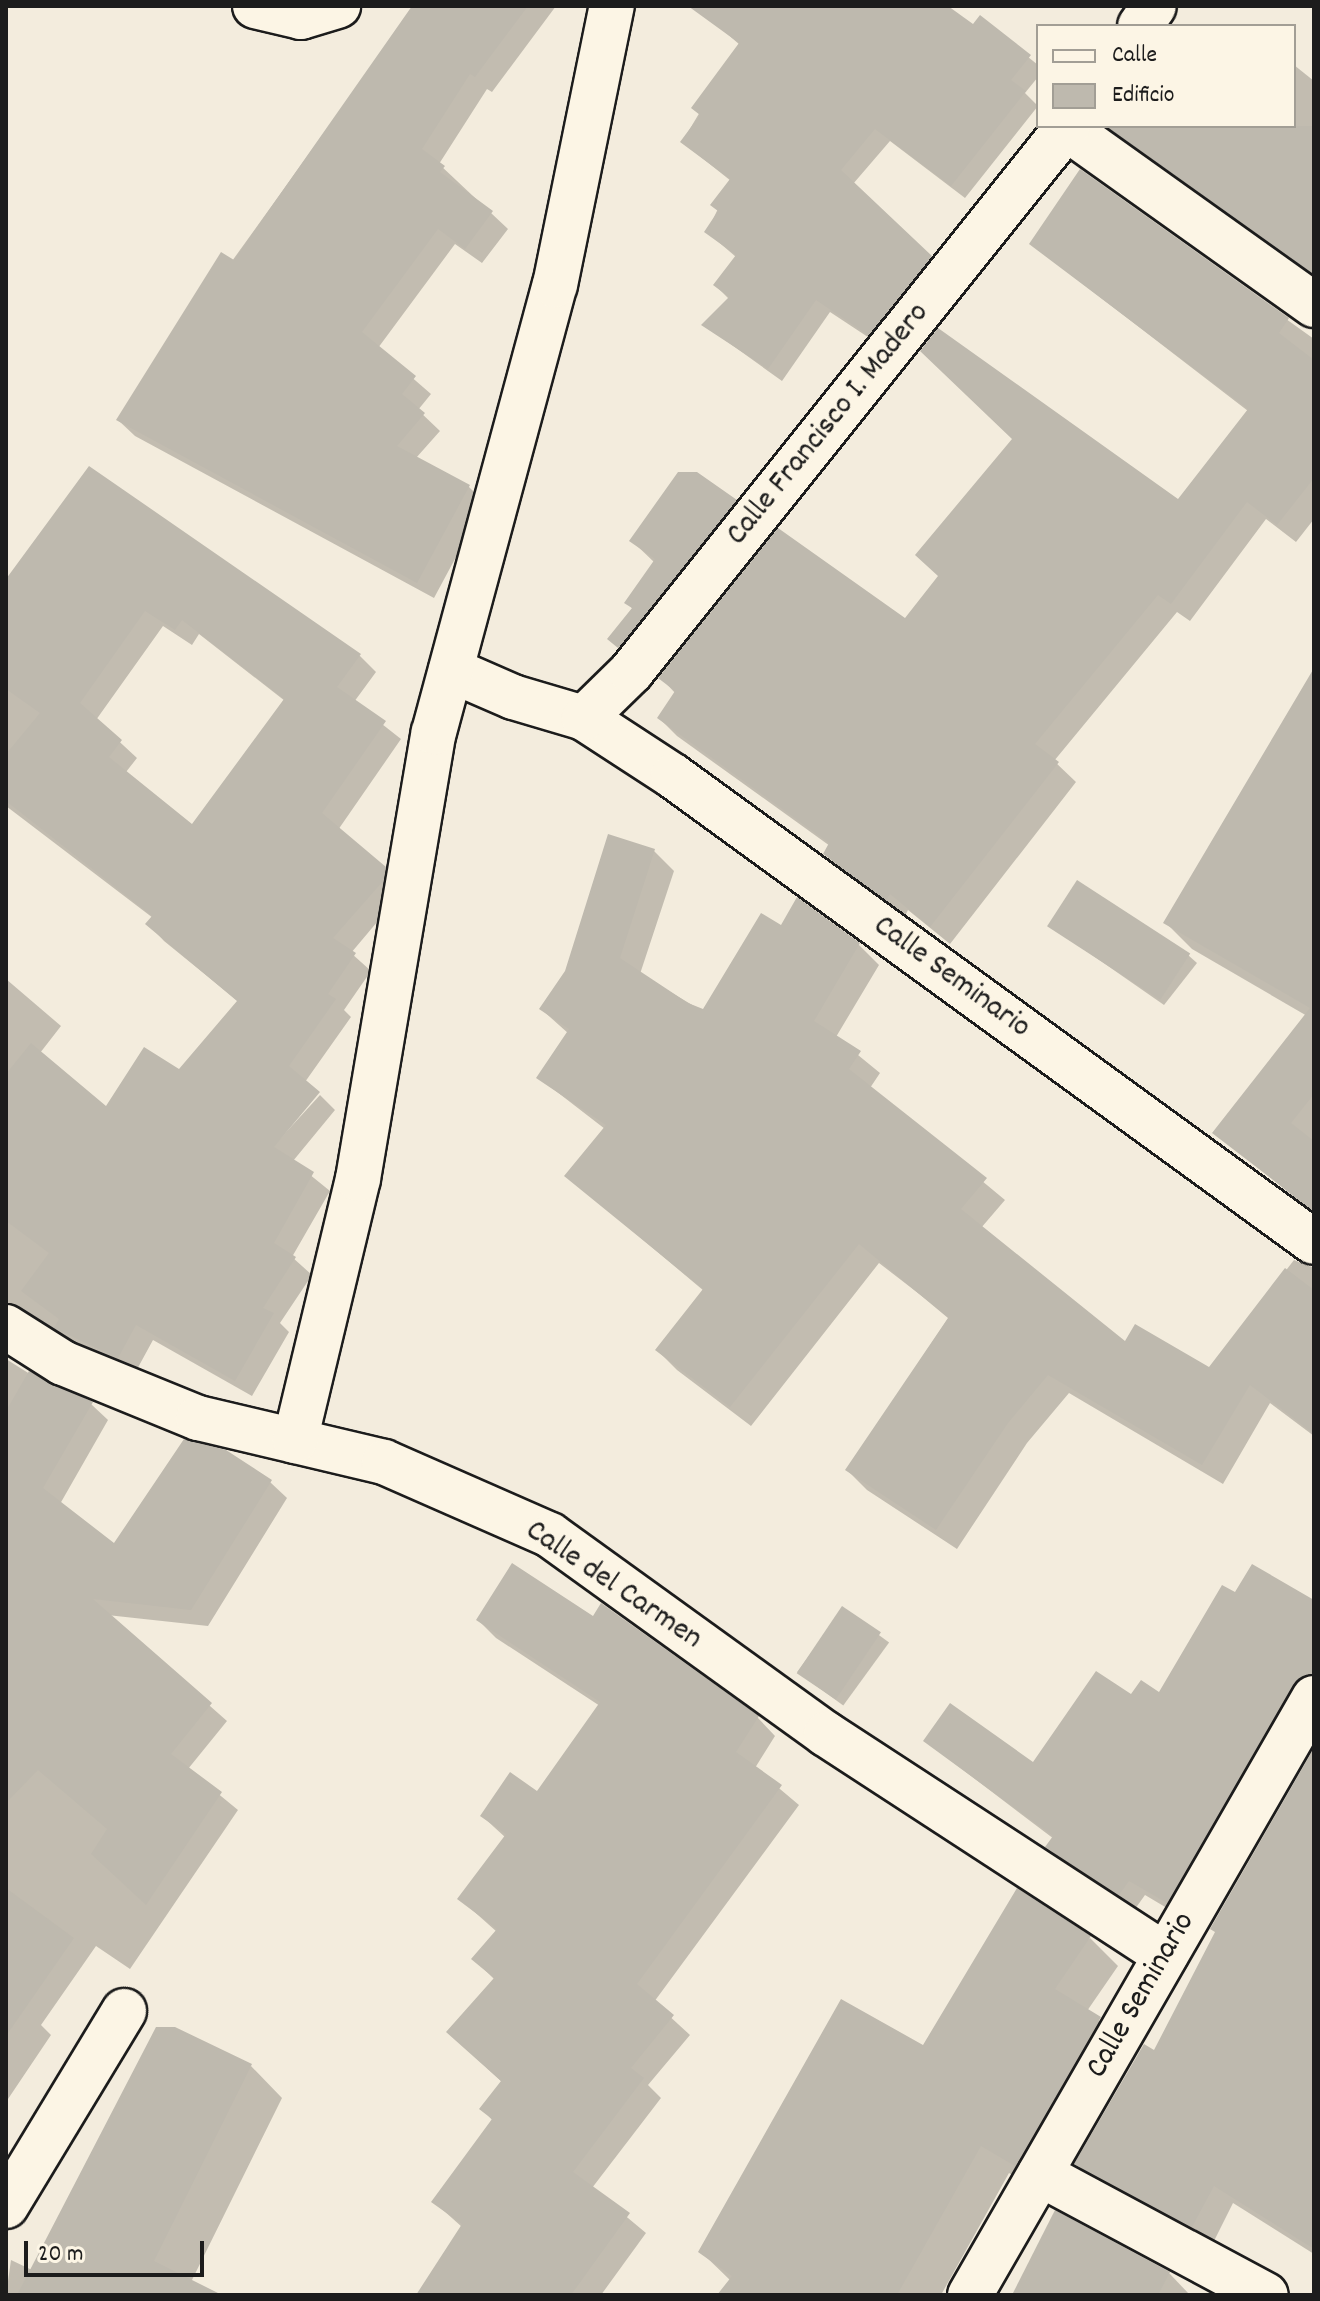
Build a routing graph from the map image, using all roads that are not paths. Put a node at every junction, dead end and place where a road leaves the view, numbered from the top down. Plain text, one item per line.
1 (255, 6) edge
2 (338, 6) edge
3 (612, 6) edge
4 (1154, 6) edge
5 (1141, 24) edge
6 (1066, 128) edge
7 (1068, 128) edge
8 (1314, 305) edge
9 (451, 670) junction
10 (584, 718) junction
11 (1314, 1242) edge
12 (6, 1327) edge
13 (295, 1441) junction
14 (1314, 1698) edge
15 (1165, 1955) junction
16 (124, 2011) dead end
17 (1040, 2174) junction
18 (6, 2206) edge
19 (970, 2295) edge
20 (1266, 2295) edge

1 - 2 street
3 - 9 street
4 - 5 street
6 - 10 street, Calle Francisco I. Madero
7 - 8 street
9 - 10 street, Calle Seminario
9 - 13 street
10 - 11 street, Calle Seminario
12 - 13 street, Calle del Carmen
13 - 15 street, Calle del Carmen
14 - 15 street, Calle Seminario
15 - 17 street, Calle Seminario
16 - 18 street
17 - 19 street, Calle Seminario
17 - 20 street

